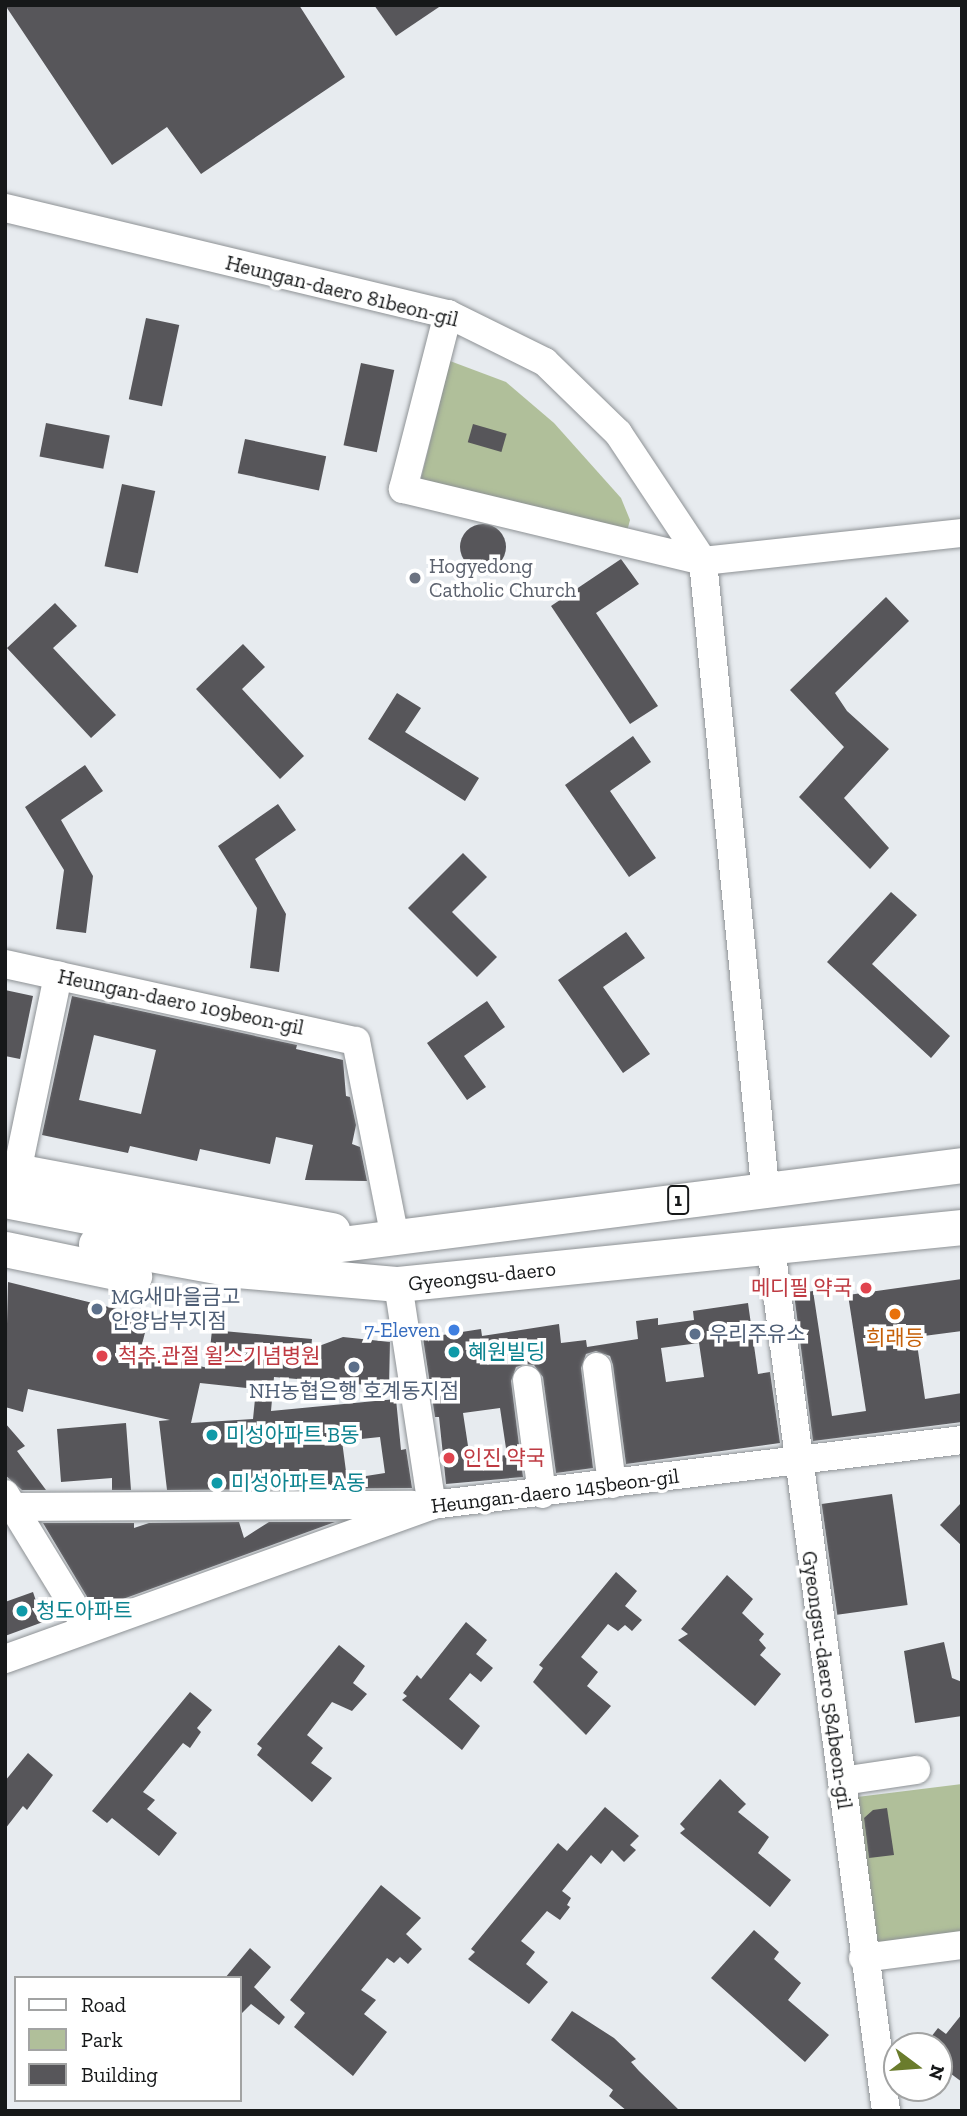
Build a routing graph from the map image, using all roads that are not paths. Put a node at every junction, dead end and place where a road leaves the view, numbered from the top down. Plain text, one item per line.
1 (5, 208) edge
2 (448, 314) junction
3 (962, 533) edge
4 (704, 561) junction
5 (5, 964) edge
6 (58, 975) junction
7 (962, 1165) edge
8 (9, 1180) edge
9 (765, 1187) junction
10 (5, 1224) edge
11 (962, 1227) edge
12 (395, 1238) junction
13 (771, 1248) junction
14 (5, 1250) edge
15 (398, 1284) junction
16 (597, 1367) dead end
17 (527, 1380) dead end
18 (962, 1440) edge
19 (797, 1459) junction
20 (612, 1484) junction
21 (541, 1494) junction
22 (8, 1502) edge
23 (432, 1505) junction
24 (87, 1628) junction
25 (5, 1659) edge
26 (916, 1770) dead end
27 (842, 1781) junction
28 (962, 1945) edge
29 (863, 1958) junction
30 (886, 2111) edge

1 - 2 street, Heungan-daero 81beon-gil
2 - 4 street, Heungan-daero 81beon-gil
2 - 4 street
3 - 4 street
4 - 9 street
5 - 6 street, Heungan-daero 109beon-gil
6 - 8 street
6 - 12 street, Heungan-daero 109beon-gil
7 - 9 main road, 1
8 - 12 main road, 1
9 - 12 main road, 1
10 - 15 main road, Gyeongsu-daero
11 - 13 main road, Gyeongsu-daero
13 - 15 main road, Gyeongsu-daero
13 - 19 street, Gyeongsu-daero 584beon-gil
14 - 15 main road
15 - 23 street
16 - 20 street
17 - 21 street
18 - 19 street, Heungan-daero 145beon-gil
19 - 20 street, Heungan-daero 145beon-gil
19 - 27 street, Gyeongsu-daero 584beon-gil
20 - 21 street, Heungan-daero 145beon-gil
21 - 23 street, Heungan-daero 145beon-gil
22 - 23 street
22 - 24 street
23 - 24 street, Heungan-daero 145beon-gil
24 - 25 street, Heungan-daero 145beon-gil
26 - 27 street
27 - 29 street, Gyeongsu-daero 584beon-gil
28 - 29 street
29 - 30 street, Gyeongsu-daero 584beon-gil

